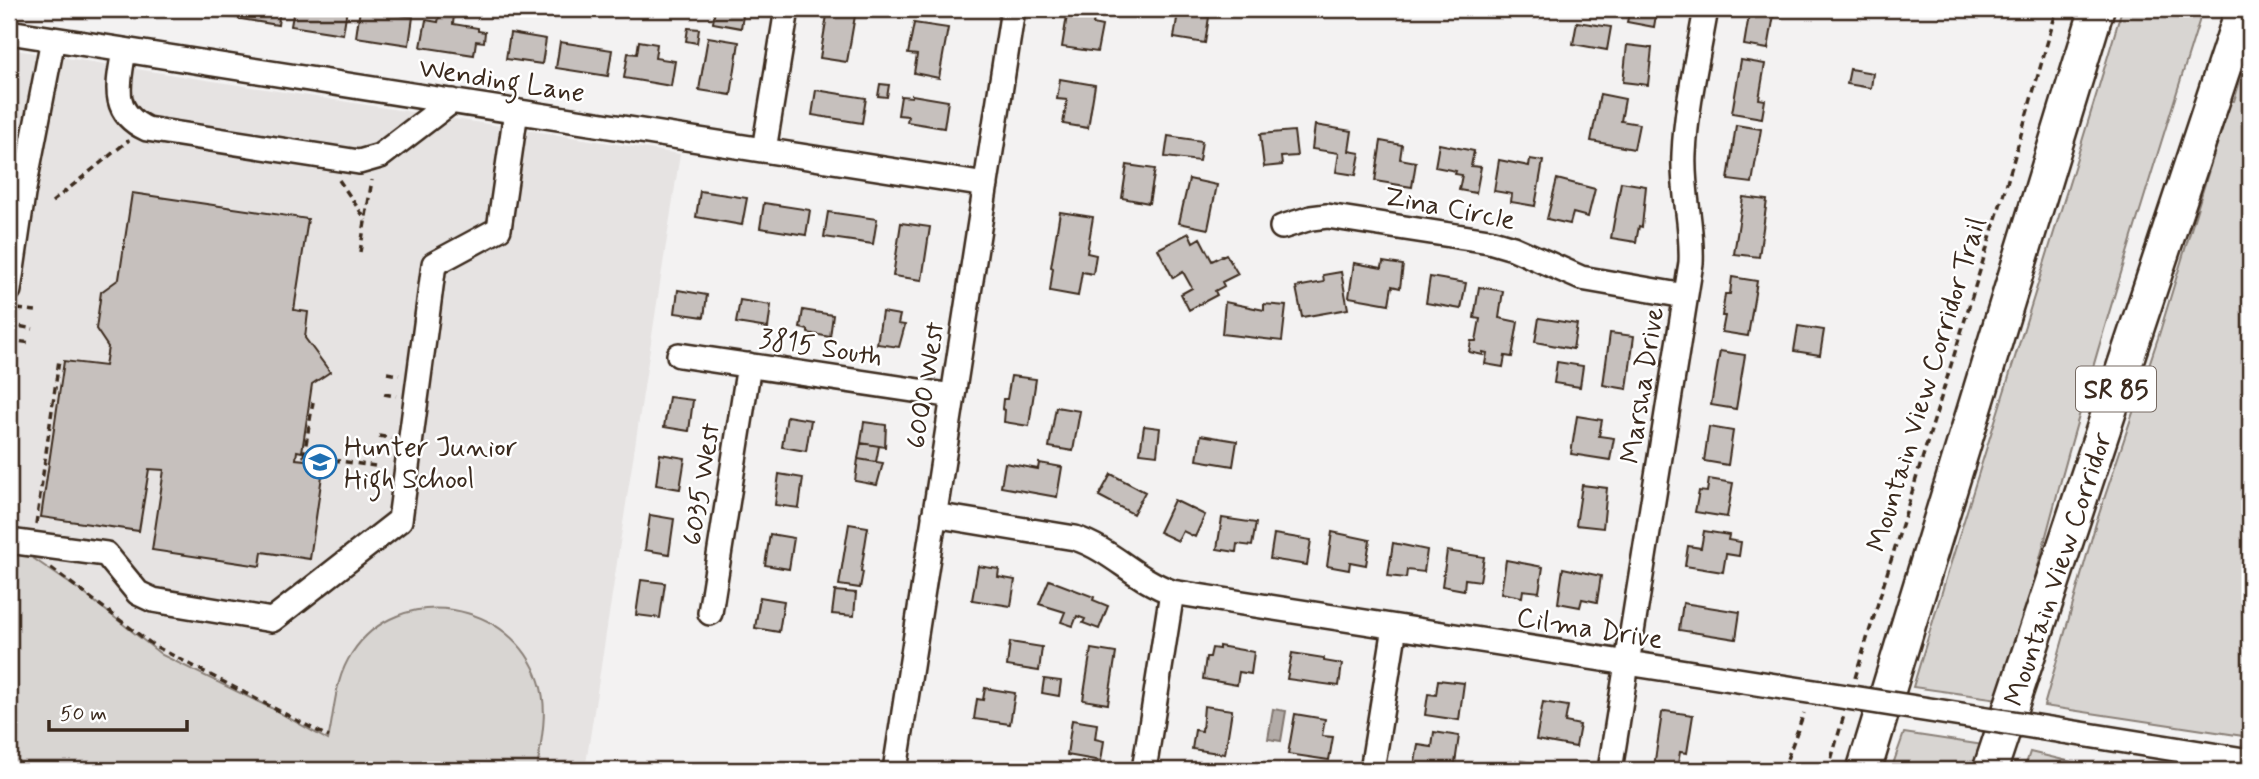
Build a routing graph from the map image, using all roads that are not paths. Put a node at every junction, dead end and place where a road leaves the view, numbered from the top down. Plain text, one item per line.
1 (786, 9) edge
2 (1013, 9) edge
3 (1706, 9) edge
4 (2097, 9) edge
5 (2244, 9) edge
6 (9, 32) edge
7 (53, 39) junction
8 (124, 50) junction
9 (452, 101) junction
10 (516, 111) junction
11 (764, 150) junction
12 (986, 184) junction
13 (1282, 227) dead end
14 (9, 290) edge
15 (1685, 296) junction
16 (679, 355) dead end
17 (748, 365) junction
18 (953, 396) junction
19 (934, 515) junction
20 (9, 541) edge
21 (1172, 592) junction
22 (710, 612) dead end
23 (1395, 627) junction
24 (1626, 663) junction
25 (2250, 761) edge
26 (895, 770) edge
27 (1144, 770) edge
28 (1372, 770) edge
29 (1610, 770) edge
30 (1864, 770) edge
31 (1990, 770) edge

1 - 11 street
2 - 12 street, 6000 West
3 - 15 street, Marsha Drive
4 - 30 highway
5 - 31 highway, Mountain View Corridor / SR 85
6 - 7 street, Wending Lane
7 - 8 street, Wending Lane
7 - 14 street
8 - 9 street, Wending Lane
8 - 9 street
9 - 10 street, Wending Lane
10 - 11 street, Wending Lane
10 - 20 street
11 - 12 street, Wending Lane
12 - 18 street, 6000 West
13 - 15 street, Zina Circle
15 - 24 street, Marsha Drive
16 - 17 street, 3815 South
17 - 18 street, 3815 South
17 - 22 street, 6035 West
18 - 19 street, 6000 West
19 - 21 street, Cilma Drive
19 - 26 street, 6000 West
21 - 23 street, Cilma Drive
21 - 27 street
23 - 24 street, Cilma Drive
23 - 28 street
24 - 25 street, Cilma Drive, bridge
24 - 29 street, Marsha Drive

